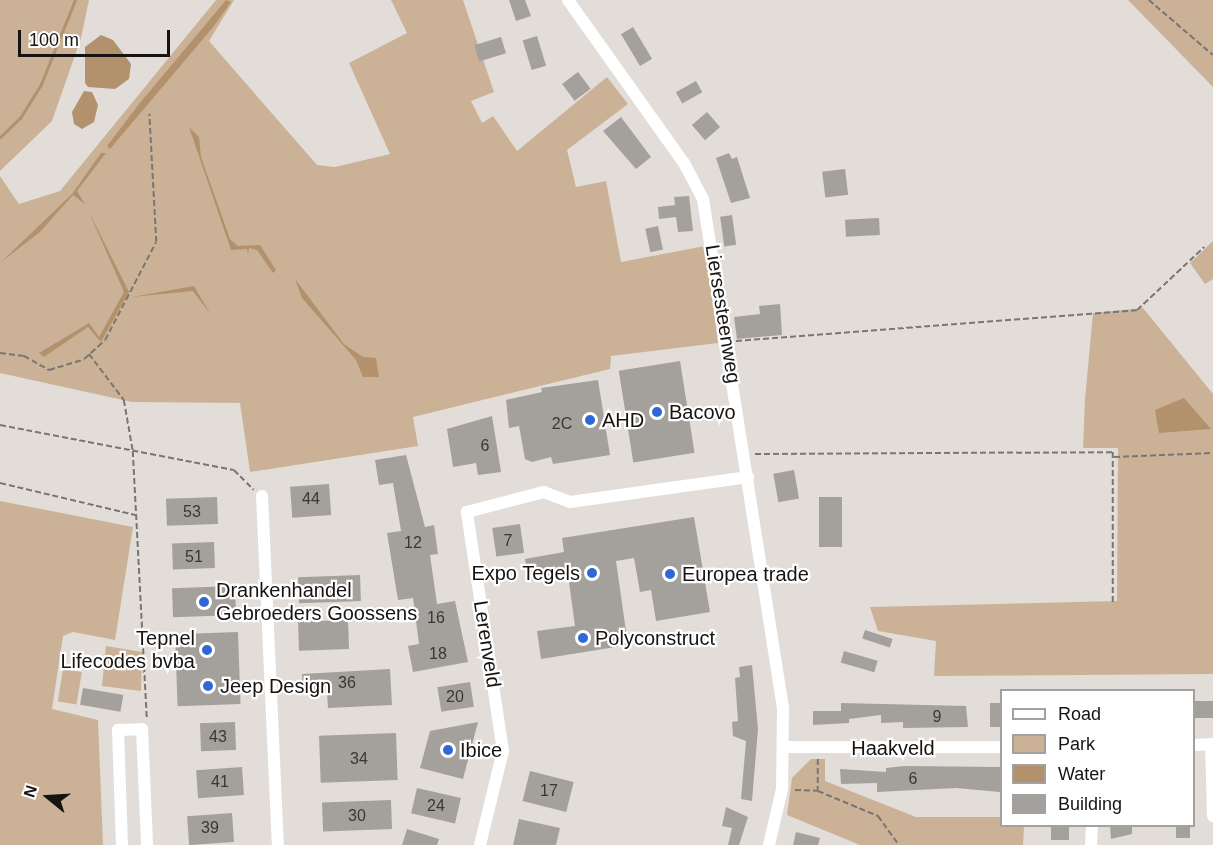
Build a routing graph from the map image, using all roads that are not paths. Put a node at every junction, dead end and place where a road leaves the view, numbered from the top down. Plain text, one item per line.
1 (568, 0) edge
2 (748, 477) junction
3 (262, 496) road end
4 (1212, 744) edge
5 (1195, 745) edge
6 (785, 747) junction
7 (1000, 747) edge
8 (1213, 816) edge
9 (1092, 827) edge
10 (122, 845) edge
11 (147, 845) edge
12 (278, 845) edge
13 (480, 845) edge
14 (770, 845) edge
15 (1092, 845) edge

1 - 2 street, Liersesteenweg
2 - 6 street, Liersesteenweg
2 - 13 street, Lerenveld
3 - 12 street
4 - 5 street
4 - 8 street
6 - 7 street, Haakveld
6 - 14 street, Liersesteenweg
9 - 15 street
10 - 11 street

